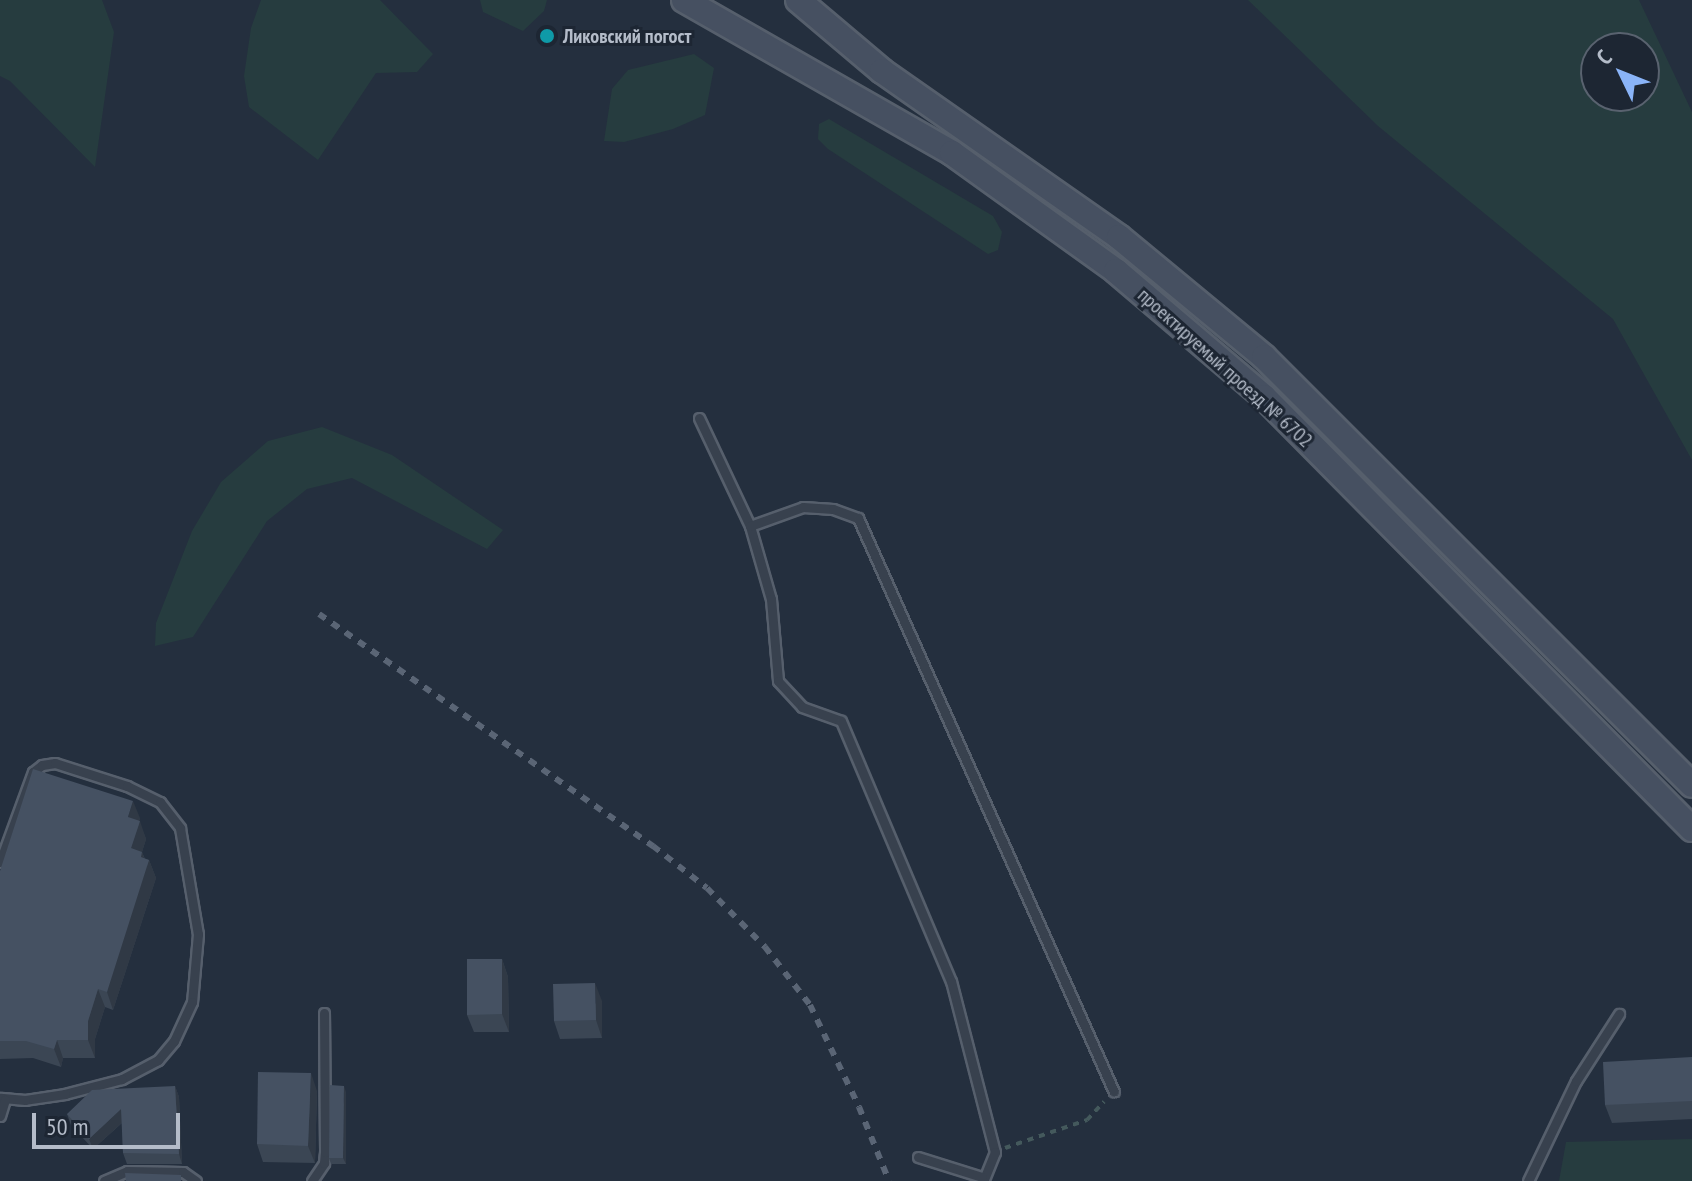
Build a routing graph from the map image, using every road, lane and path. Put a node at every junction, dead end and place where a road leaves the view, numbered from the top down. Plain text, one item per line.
1 (684, 0) edge
2 (798, 0) edge
3 (699, 418) dead end
4 (750, 526) junction
5 (1692, 785) edge
6 (1692, 829) edge
7 (0, 862) edge
8 (324, 1013) dead end
9 (1619, 1014) dead end
10 (1114, 1092) joint
11 (2, 1099) edge
12 (0, 1116) edge
13 (995, 1152) junction
14 (918, 1157) dead end
15 (983, 1179) edge
16 (104, 1181) edge
17 (196, 1181) edge
18 (312, 1181) edge
19 (1528, 1181) edge

1 - 6 main road, проектируемый проезд № 6702
2 - 5 main road, проектируемый проезд № 6702
3 - 4 lane
4 - 10 lane
4 - 13 lane
7 - 11 lane
8 - 18 lane
9 - 19 lane
10 - 13 path
11 - 12 lane
13 - 15 lane
14 - 15 lane
16 - 17 lane

